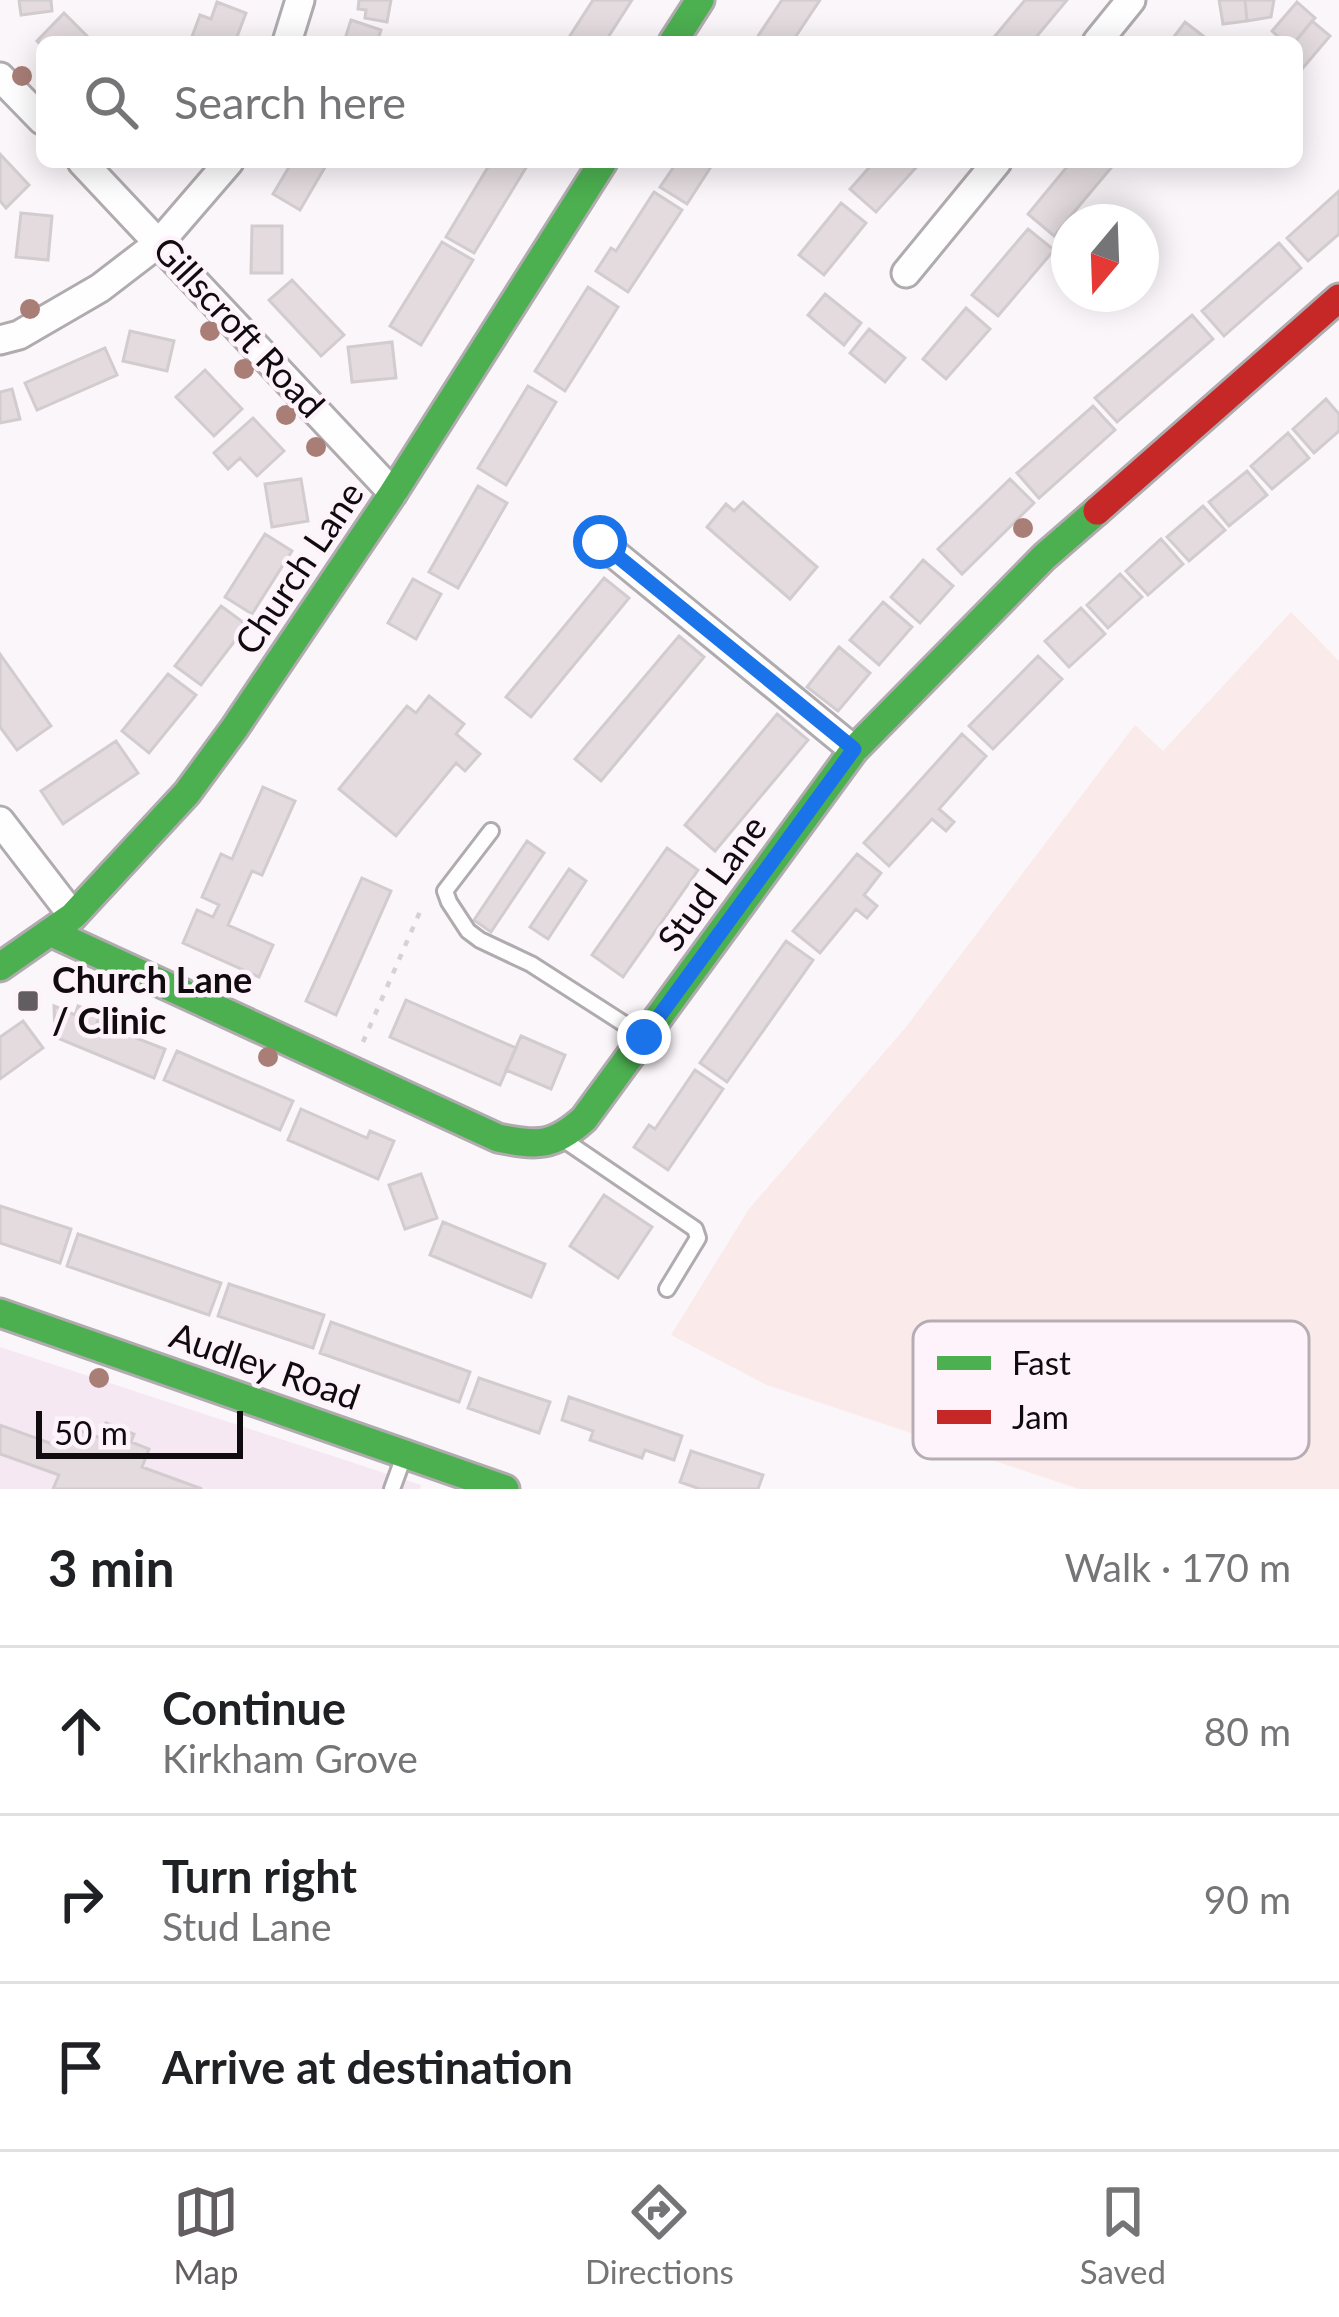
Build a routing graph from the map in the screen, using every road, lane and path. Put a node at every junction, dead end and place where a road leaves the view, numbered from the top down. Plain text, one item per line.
1 (300, 0) edge
2 (700, 0) edge
3 (1131, 0) edge
4 (289, 36) edge
5 (677, 36) edge
6 (1101, 36) edge
7 (0, 77) edge
8 (36, 114) edge
9 (88, 168) edge
10 (225, 168) edge
11 (599, 168) edge
12 (993, 168) edge
13 (160, 242) junction
14 (906, 272) dead end
15 (1339, 298) edge
16 (0, 340) edge
17 (393, 493) junction
18 (600, 542) dead end
19 (854, 749) junction
20 (0, 821) edge
21 (491, 831) dead end
22 (422, 907) dead end
23 (62, 924) junction
24 (0, 967) edge
25 (644, 1037) junction
26 (351, 1069) junction
27 (562, 1139) junction
28 (667, 1289) dead end
29 (0, 1313) edge
30 (404, 1454) junction
31 (392, 1489) edge
32 (505, 1489) edge

1 - 4 street
2 - 5 street
3 - 6 street
7 - 8 street
9 - 13 street, Gillscroft Road
10 - 13 street
11 - 17 street, Church Lane
12 - 14 street
13 - 16 street
13 - 17 street, Gillscroft Road
15 - 19 street, Stud Lane
17 - 23 street, Church Lane
18 - 19 street
19 - 25 street, Stud Lane
20 - 23 street
21 - 25 lane
22 - 26 path
23 - 24 street, Church Lane
23 - 26 street
25 - 27 street, Stud Lane
26 - 27 street
27 - 28 lane
29 - 30 street, Audley Road
30 - 31 lane
30 - 32 street, Audley Road

